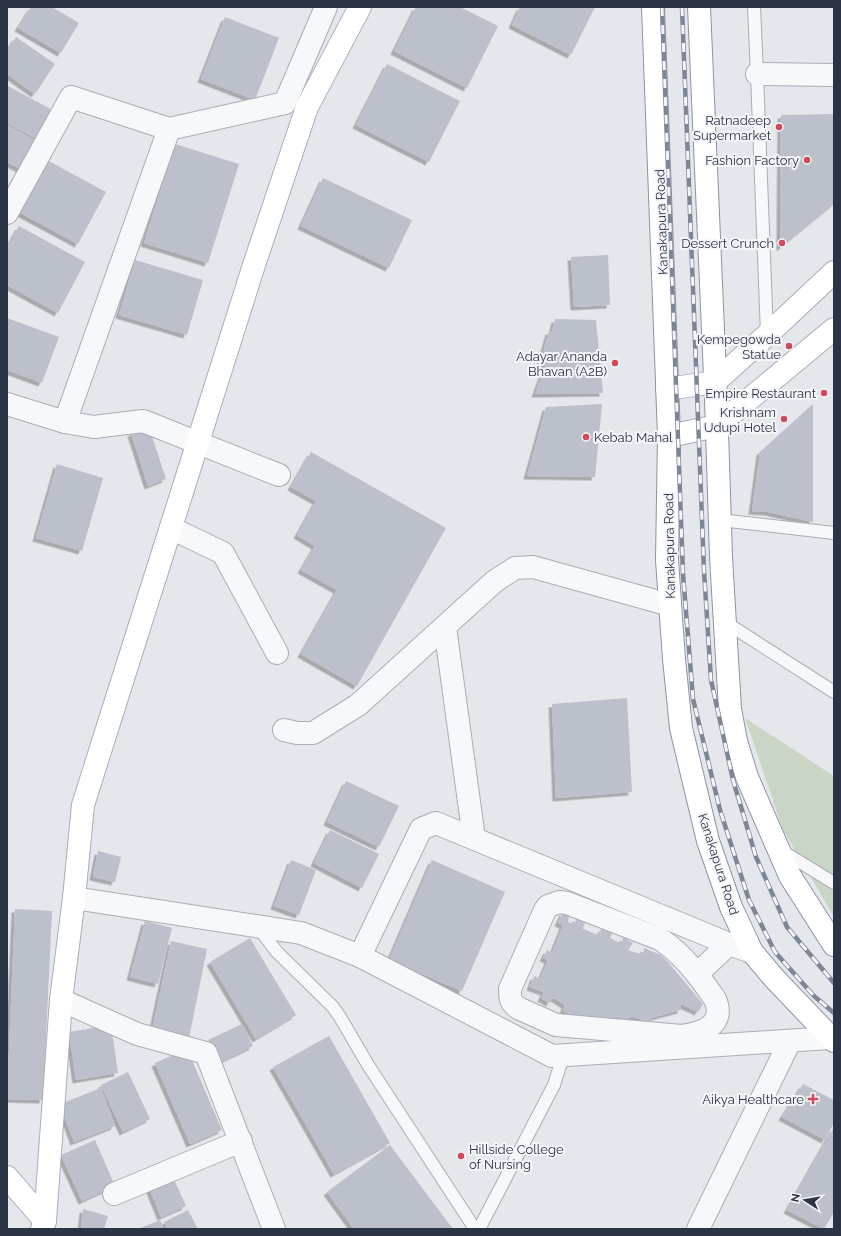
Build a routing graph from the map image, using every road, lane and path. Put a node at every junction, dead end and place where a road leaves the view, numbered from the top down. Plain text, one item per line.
1 (326, 7) edge
2 (360, 7) edge
3 (653, 7) edge
4 (699, 7) edge
5 (754, 7) edge
6 (758, 74) junction
7 (834, 75) edge
8 (169, 129) junction
9 (7, 213) edge
10 (834, 272) edge
11 (834, 329) edge
12 (767, 335) junction
13 (715, 382) junction
14 (667, 389) junction
15 (7, 404) edge
16 (64, 422) junction
17 (717, 426) junction
18 (669, 436) junction
19 (197, 443) junction
20 (279, 474) dead end
21 (720, 520) junction
22 (171, 528) junction
23 (834, 533) edge
24 (670, 605) junction
25 (725, 622) junction
26 (445, 627) junction
27 (277, 653) dead end
28 (834, 692) edge
29 (284, 730) dead end
30 (474, 838) junction
31 (778, 849) junction
32 (834, 883) edge
33 (74, 898) junction
34 (257, 925) junction
35 (729, 944) junction
36 (834, 945) edge
37 (752, 952) junction
38 (360, 956) junction
39 (697, 974) junction
40 (60, 1000) junction
41 (556, 1025) junction
42 (832, 1040) edge
43 (790, 1041) junction
44 (557, 1056) junction
45 (240, 1141) junction
46 (7, 1177) edge
47 (114, 1194) dead end
48 (43, 1225) edge
49 (274, 1229) edge
50 (475, 1229) edge
51 (479, 1229) edge
52 (698, 1229) edge

1 - 8 street
2 - 19 main road
3 - 14 main road, Kanakapura Road
4 - 13 main road
5 - 6 lane
6 - 7 street
6 - 12 lane
8 - 9 street
8 - 16 street
10 - 12 main road
11 - 17 main road
12 - 13 main road
13 - 14 main road
13 - 17 main road
14 - 18 main road, Kanakapura Road
15 - 16 street
16 - 19 street
17 - 18 main road
17 - 21 main road
18 - 24 main road, Kanakapura Road
19 - 20 street
19 - 22 main road
21 - 23 lane
21 - 25 main road
22 - 27 street
22 - 33 main road
24 - 26 street
24 - 37 main road, Kanakapura Road
25 - 28 lane
25 - 31 main road
26 - 29 street
26 - 30 street
30 - 35 street
30 - 38 street
31 - 32 lane
31 - 36 main road
33 - 34 street
33 - 40 main road
34 - 38 street
34 - 50 lane
35 - 37 street
35 - 39 street
37 - 42 main road, Kanakapura Road
38 - 44 street
39 - 41 street
39 - 41 street
40 - 45 street
40 - 48 main road
41 - 44 street
42 - 43 street
43 - 44 street
43 - 52 street
44 - 51 lane
45 - 47 street
45 - 49 street
46 - 48 main road

